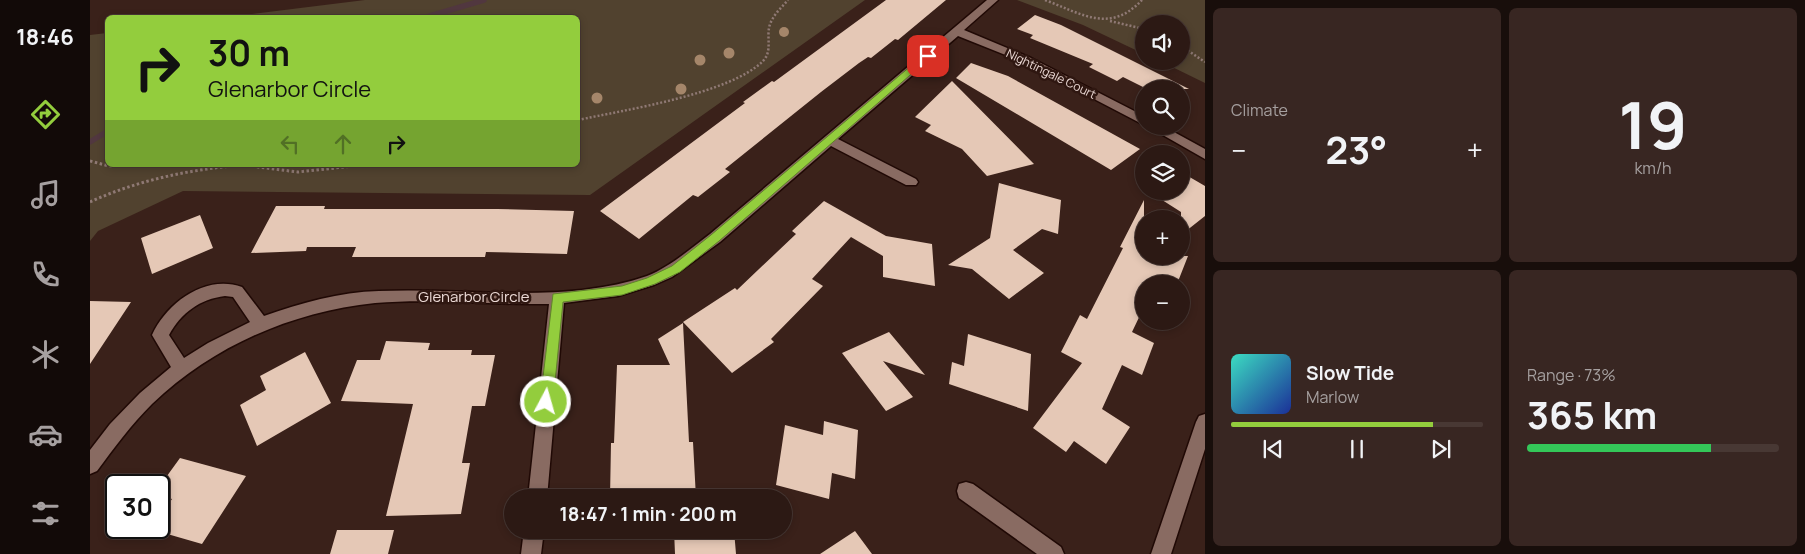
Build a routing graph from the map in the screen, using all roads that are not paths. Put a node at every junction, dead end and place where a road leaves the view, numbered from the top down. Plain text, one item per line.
1 (993, 0) edge
2 (956, 31) junction
3 (1135, 116) edge
4 (1169, 135) edge
5 (830, 140) junction
6 (1205, 155) edge
7 (912, 182) dead end
8 (557, 297) junction
9 (260, 323) junction
10 (182, 369) junction
11 (1205, 422) edge
12 (90, 465) edge
13 (538, 489) edge
14 (966, 491) dead end
15 (533, 539) edge
16 (531, 554) edge
17 (1054, 554) edge
18 (1161, 554) edge

1 - 2 street, Glenarbor Circle
2 - 3 street, Nightingale Court
2 - 5 street, Glenarbor Circle
4 - 6 street
5 - 7 street
5 - 8 street, Glenarbor Circle
8 - 9 street, Glenarbor Circle
8 - 13 street
9 - 10 street, Glenarbor Circle
9 - 10 street
10 - 12 street, Glenarbor Circle
11 - 18 street
14 - 17 street
15 - 16 street

